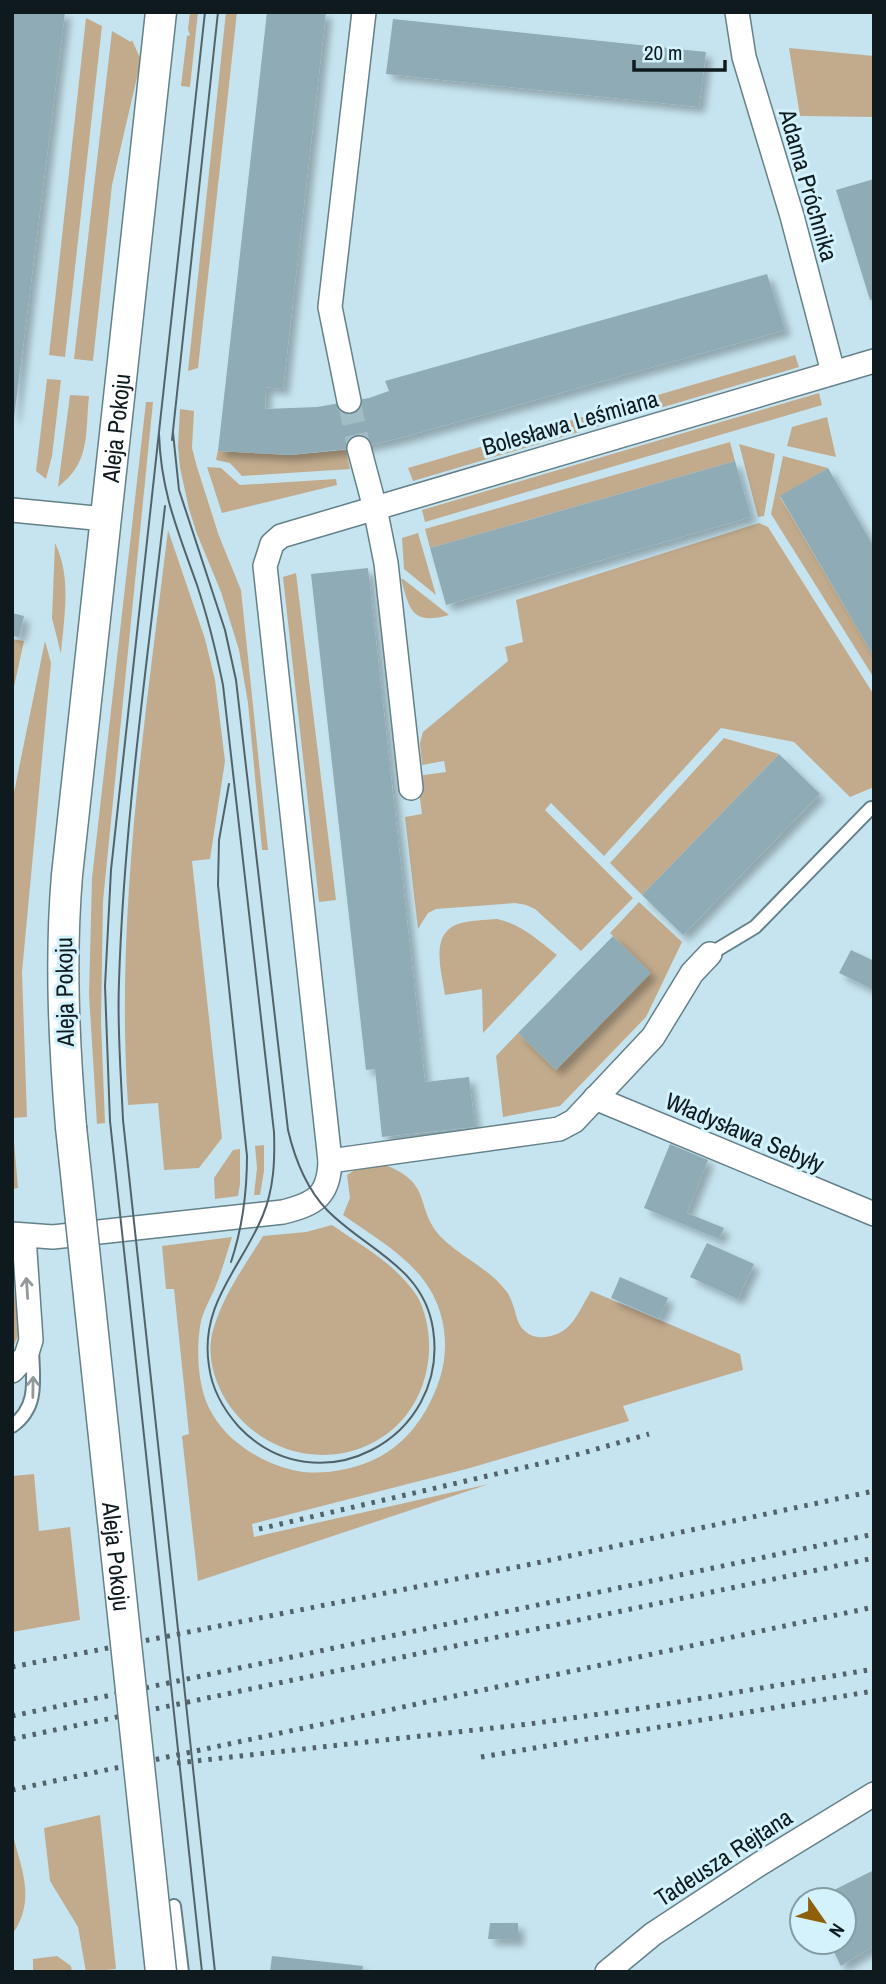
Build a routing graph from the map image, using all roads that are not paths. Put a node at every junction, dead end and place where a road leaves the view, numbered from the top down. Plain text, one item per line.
1 (161, 12) edge
2 (364, 12) edge
3 (737, 12) edge
4 (874, 361) edge
5 (834, 372) junction
6 (349, 401) tunnel mouth
7 (359, 448) tunnel mouth
8 (375, 508) junction
9 (12, 510) edge
10 (105, 519) junction
11 (411, 788) dead end
12 (871, 808) dead end
13 (710, 954) joint
14 (595, 1098) junction
15 (330, 1161) junction
16 (874, 1214) edge
17 (18, 1235) edge
18 (31, 1340) junction
19 (12, 1371) edge
20 (12, 1426) edge
21 (874, 1794) edge
22 (174, 1906) dead end
23 (161, 1972) edge
24 (182, 1972) edge
25 (607, 1972) edge

1 - 10 street, Aleja Pokoju
2 - 6 street
3 - 5 street, Adama Próchnika
4 - 5 street, Bolesława Leśmiana
5 - 8 street, Bolesława Leśmiana
7 - 8 street
8 - 11 street
8 - 15 street, Bolesława Leśmiana
9 - 10 street
10 - 23 street, Aleja Pokoju, bridge
12 - 13 lane
13 - 14 street
14 - 15 street
14 - 16 street, Władysława Sebyły
15 - 17 street
18 -> 17 street
18 - 19 street
20 -> 18 lane
21 - 25 street, Tadeusza Rejtana
22 - 24 lane

